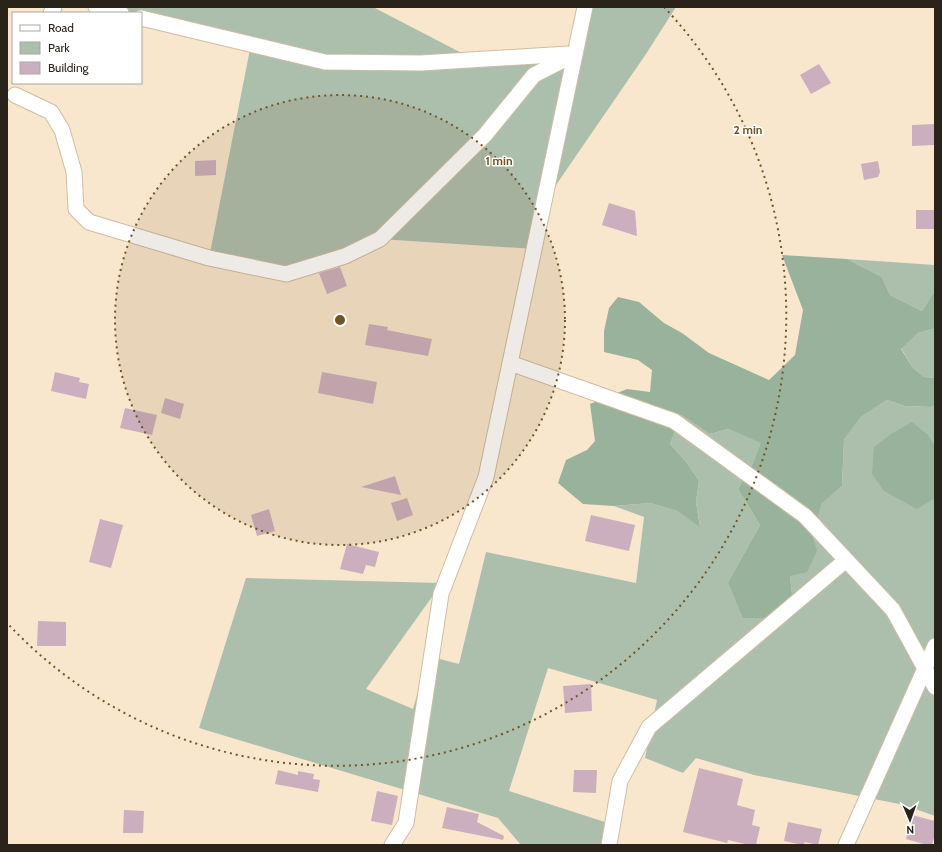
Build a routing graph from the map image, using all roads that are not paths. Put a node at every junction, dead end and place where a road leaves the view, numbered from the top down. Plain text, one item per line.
1 (96, 7) edge
2 (585, 7) edge
3 (117, 12) edge
4 (142, 18) edge
5 (575, 54) junction
6 (14, 91) edge
7 (510, 363) junction
8 (846, 560) junction
9 (935, 646) edge
10 (925, 668) junction
11 (935, 687) edge
12 (392, 845) edge
13 (609, 845) edge
14 (846, 845) edge

1 - 3 street
2 - 5 street
4 - 5 street
5 - 6 street
5 - 7 street
7 - 8 street
7 - 12 street
8 - 10 street
8 - 13 street
9 - 10 street
10 - 11 street
10 - 14 street

